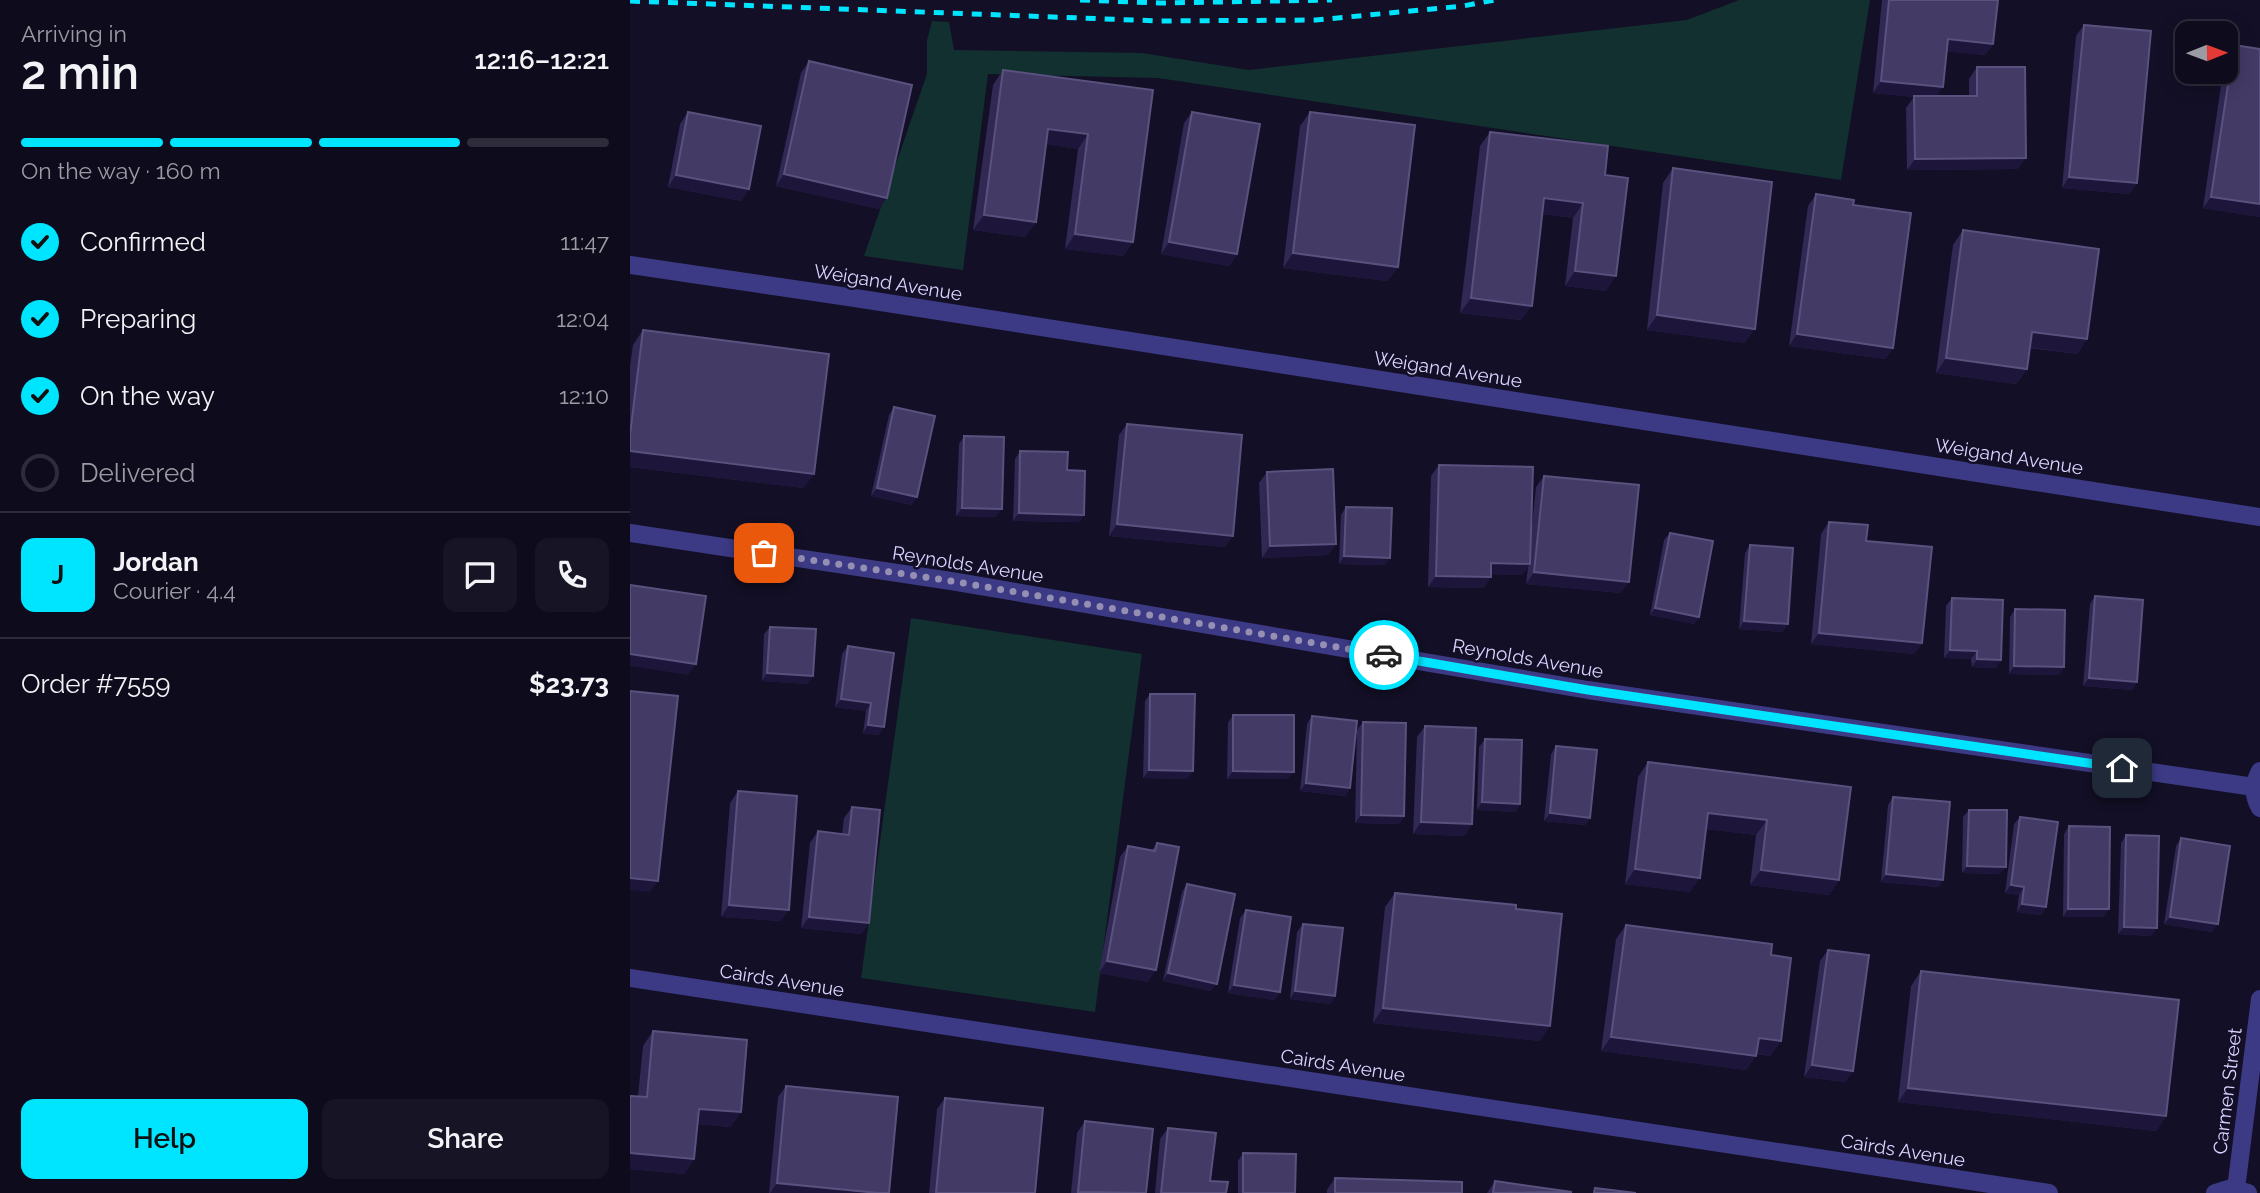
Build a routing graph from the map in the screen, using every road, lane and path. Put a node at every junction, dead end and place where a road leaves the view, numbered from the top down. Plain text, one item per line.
1 (630, 265) edge
2 (2260, 516) edge
3 (630, 533) edge
4 (2257, 779) edge
5 (2260, 808) edge
6 (630, 978) edge
7 (2260, 999) edge
8 (2242, 1191) edge
9 (2049, 1193) edge
10 (2214, 1193) edge

1 - 2 street, Weigand Avenue
3 - 4 street, Reynolds Avenue
4 - 5 street
6 - 9 street, Cairds Avenue
7 - 8 street, Carmen Street
8 - 10 street

